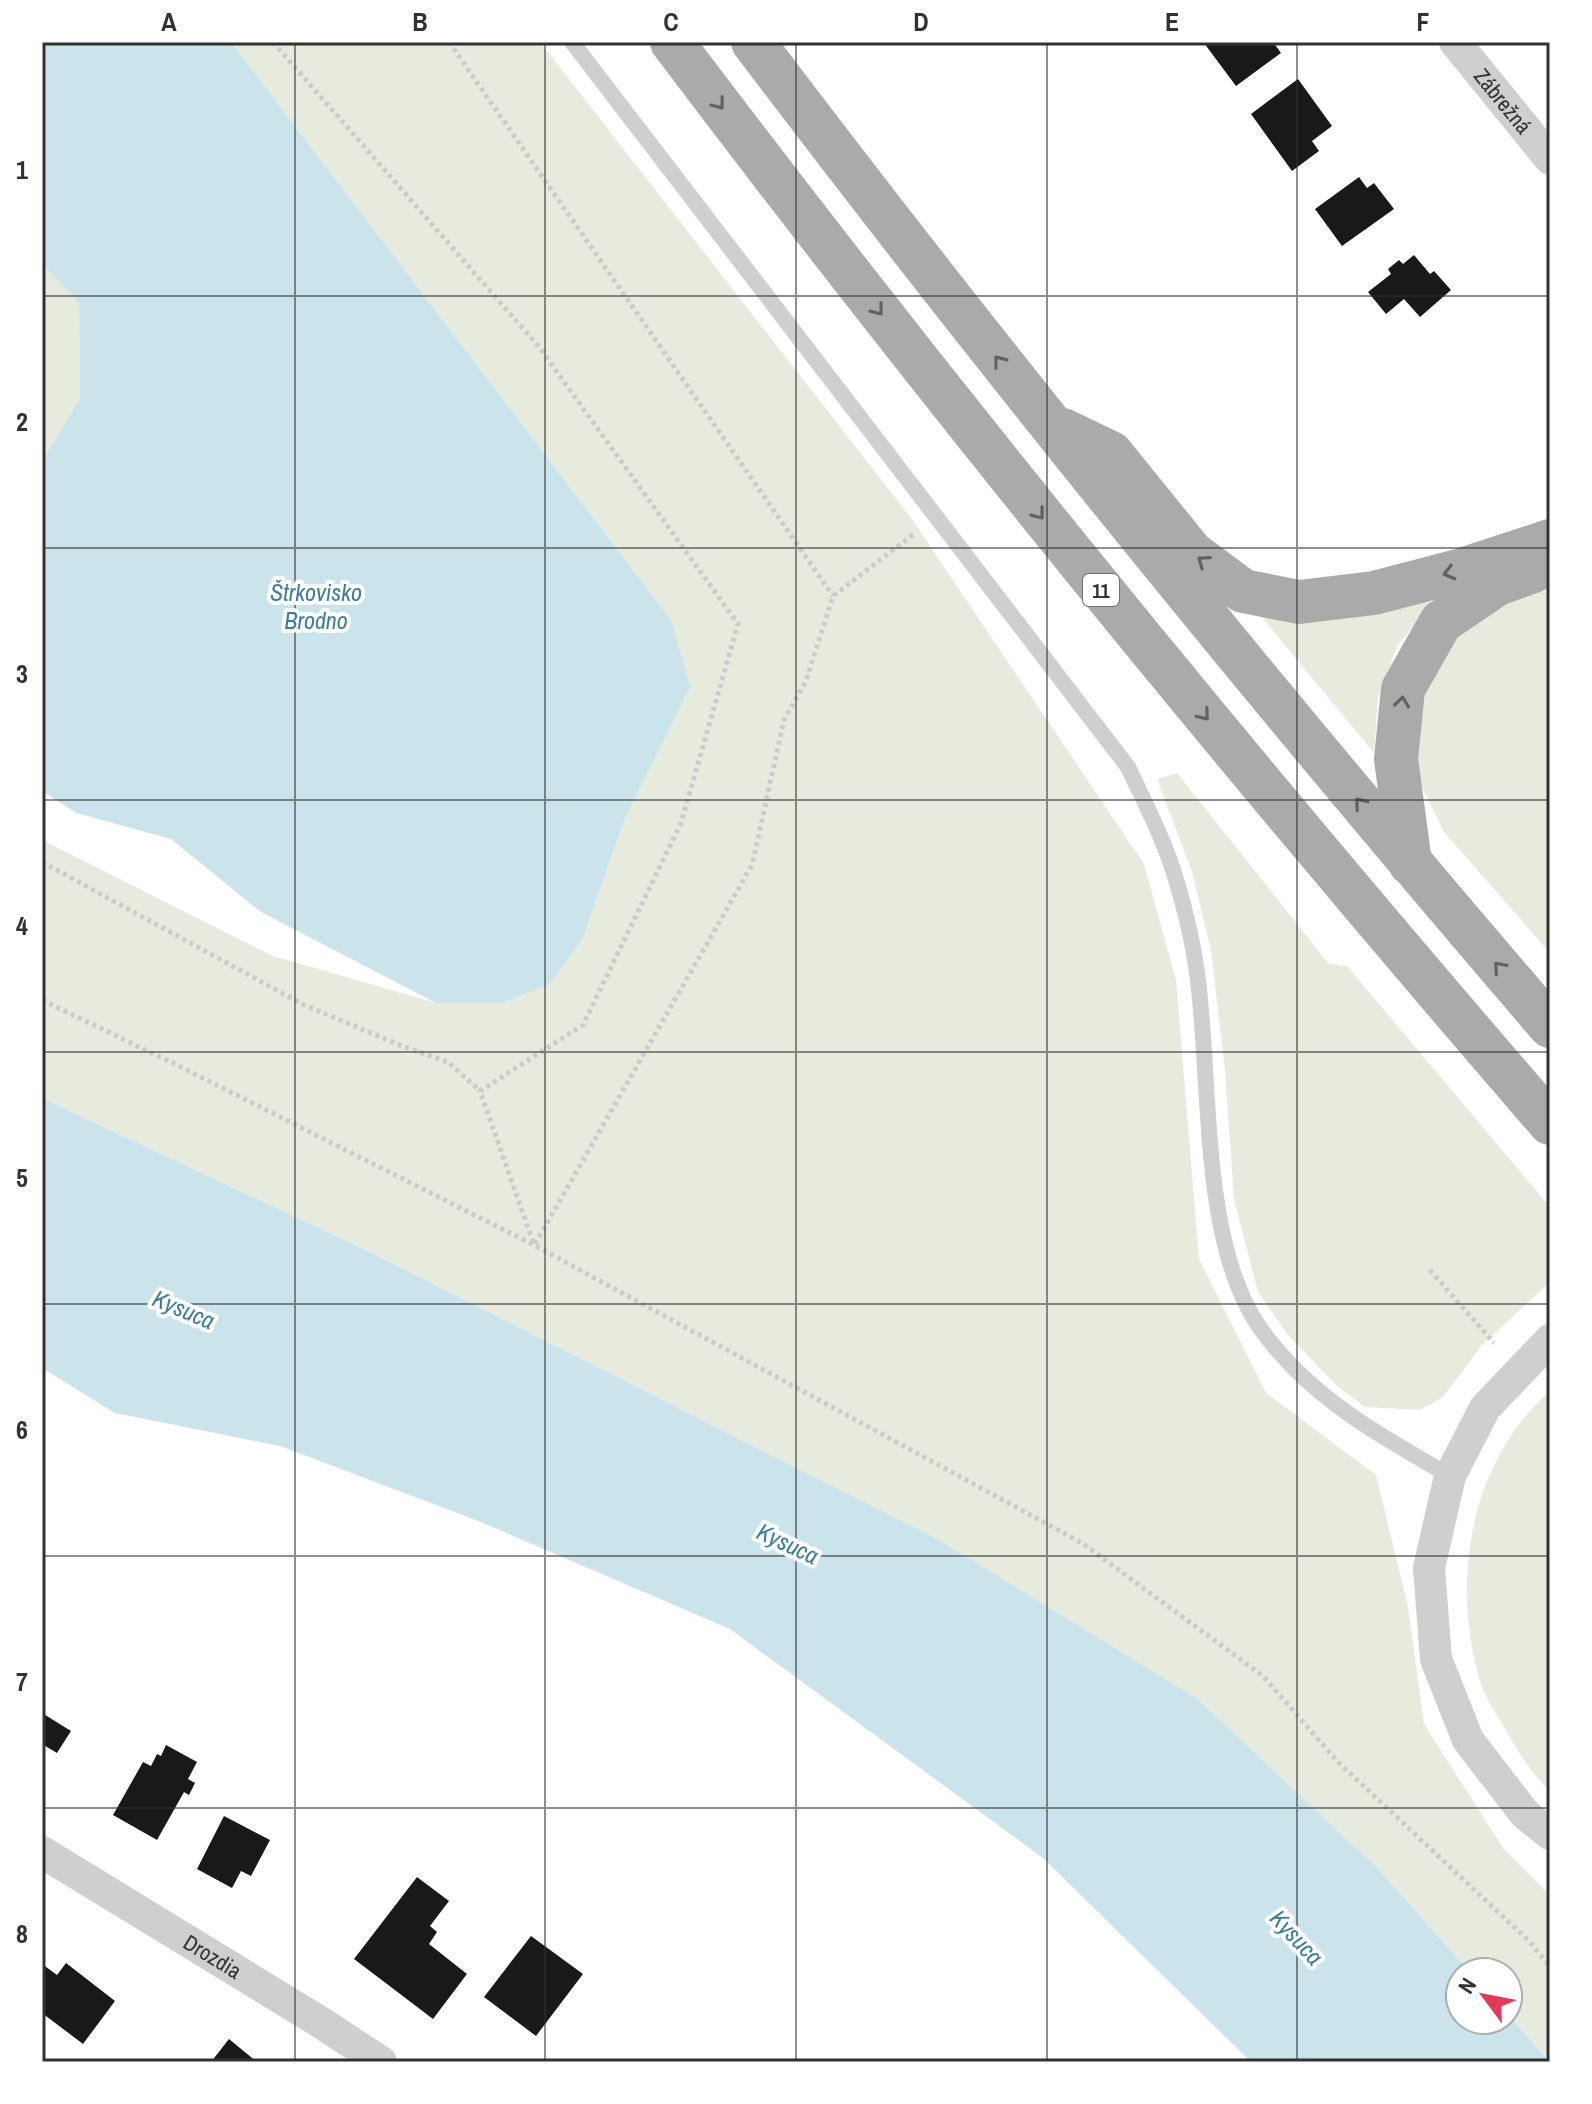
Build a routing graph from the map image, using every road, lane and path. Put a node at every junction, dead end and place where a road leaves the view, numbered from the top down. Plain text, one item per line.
1 (273, 42) edge
2 (449, 42) edge
3 (572, 42) edge
4 (672, 42) edge
5 (753, 42) edge
6 (1455, 42) edge
7 (1550, 159) edge
8 (1048, 423) junction
9 (937, 516) junction
10 (1550, 541) edge
11 (1550, 565) edge
12 (833, 596) junction
13 (42, 862) edge
14 (1410, 863) junction
15 (42, 1000) edge
16 (1550, 1026) edge
17 (480, 1091) junction
18 (1550, 1123) edge
19 (534, 1245) junction
20 (1430, 1270) dead end
21 (1494, 1343) dead end
22 (1546, 1343) edge
23 (1450, 1476) junction
24 (1550, 1834) edge
25 (42, 1852) edge
26 (1550, 1967) edge
27 (381, 2062) edge

1 - 17 path
2 - 12 path
3 - 9 lane
4 -> 18 main road, 11
8 -> 5 main road
6 - 7 street, Zábrežná
10 -> 8 main road
14 -> 8 main road
9 - 12 path
9 - 23 lane
14 -> 11 main road
12 - 19 path
13 - 17 path
16 -> 14 main road
15 - 19 path
17 - 19 path
19 - 26 path
20 - 21 path
22 - 23 street
23 - 24 street
25 - 27 street, Drozdia

